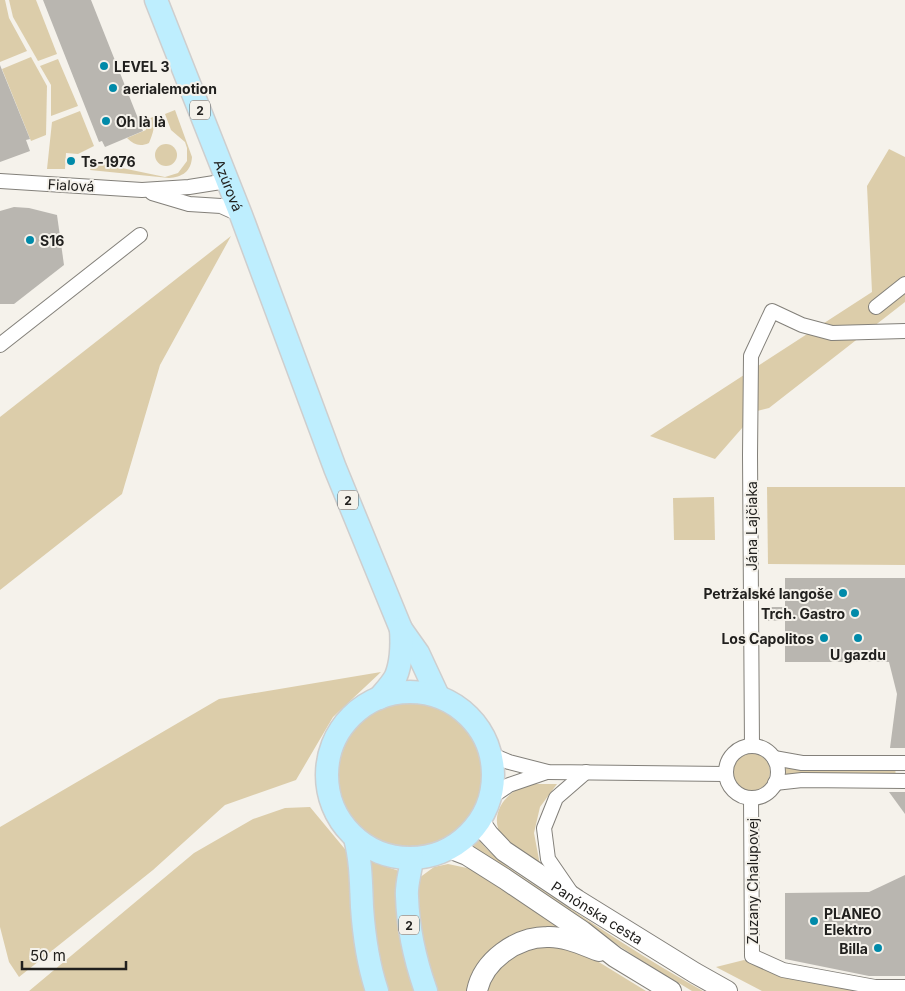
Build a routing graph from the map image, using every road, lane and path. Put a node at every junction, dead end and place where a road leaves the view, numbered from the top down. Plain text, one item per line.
1 (156, 0) edge
2 (0, 181) edge
3 (227, 181) junction
4 (142, 190) junction
5 (241, 215) junction
6 (140, 235) dead end
7 (905, 284) edge
8 (876, 307) dead end
9 (905, 330) edge
10 (0, 345) edge
11 (401, 628) junction
12 (438, 696) junction
13 (379, 698) junction
14 (752, 746) junction
15 (492, 755) junction
16 (774, 758) junction
17 (905, 763) edge
18 (548, 772) junction
19 (586, 772) junction
20 (725, 774) junction
21 (905, 781) edge
22 (775, 783) junction
23 (490, 798) junction
24 (752, 798) junction
25 (479, 821) junction
26 (355, 838) junction
27 (449, 848) junction
28 (412, 858) junction
29 (576, 900) junction
30 (615, 957) junction
31 (905, 987) edge
32 (377, 991) edge
33 (426, 991) edge
34 (477, 991) edge
35 (671, 991) edge
36 (726, 991) edge

1 - 3 main road, Azúrová / 2
2 - 4 street, Fialová
3 - 4 street, Fialová
3 - 5 main road, Azúrová / 2
4 - 5 street, Fialová
5 - 11 main road, Azúrová / 2
6 - 10 street
7 - 8 street
9 - 14 street, Jána Lajčiaka
11 - 12 main road, 2
11 - 13 main road, 2
12 - 13 main road, 2
12 - 15 main road, 2
13 - 26 main road, 2
14 - 16 street
14 - 20 street
15 - 18 street
15 - 23 main road, 2
16 - 17 street
16 - 22 street
18 - 19 street
18 - 23 street
19 - 20 street
19 - 29 street
20 - 24 street, Zuzany Chalupovej
21 - 22 street
22 - 24 street, Zuzany Chalupovej
23 - 25 main road, 2
24 - 31 street, Zuzany Chalupovej
25 - 27 main road, 2
25 - 29 main road, Panónska cesta
26 - 28 main road, 2
26 - 32 main road, 2
27 - 28 main road, 2
27 - 30 main road, Panónska cesta
28 - 33 main road, 2
29 - 36 main road, Panónska cesta
30 - 34 main road
30 - 35 main road, Panónska cesta

